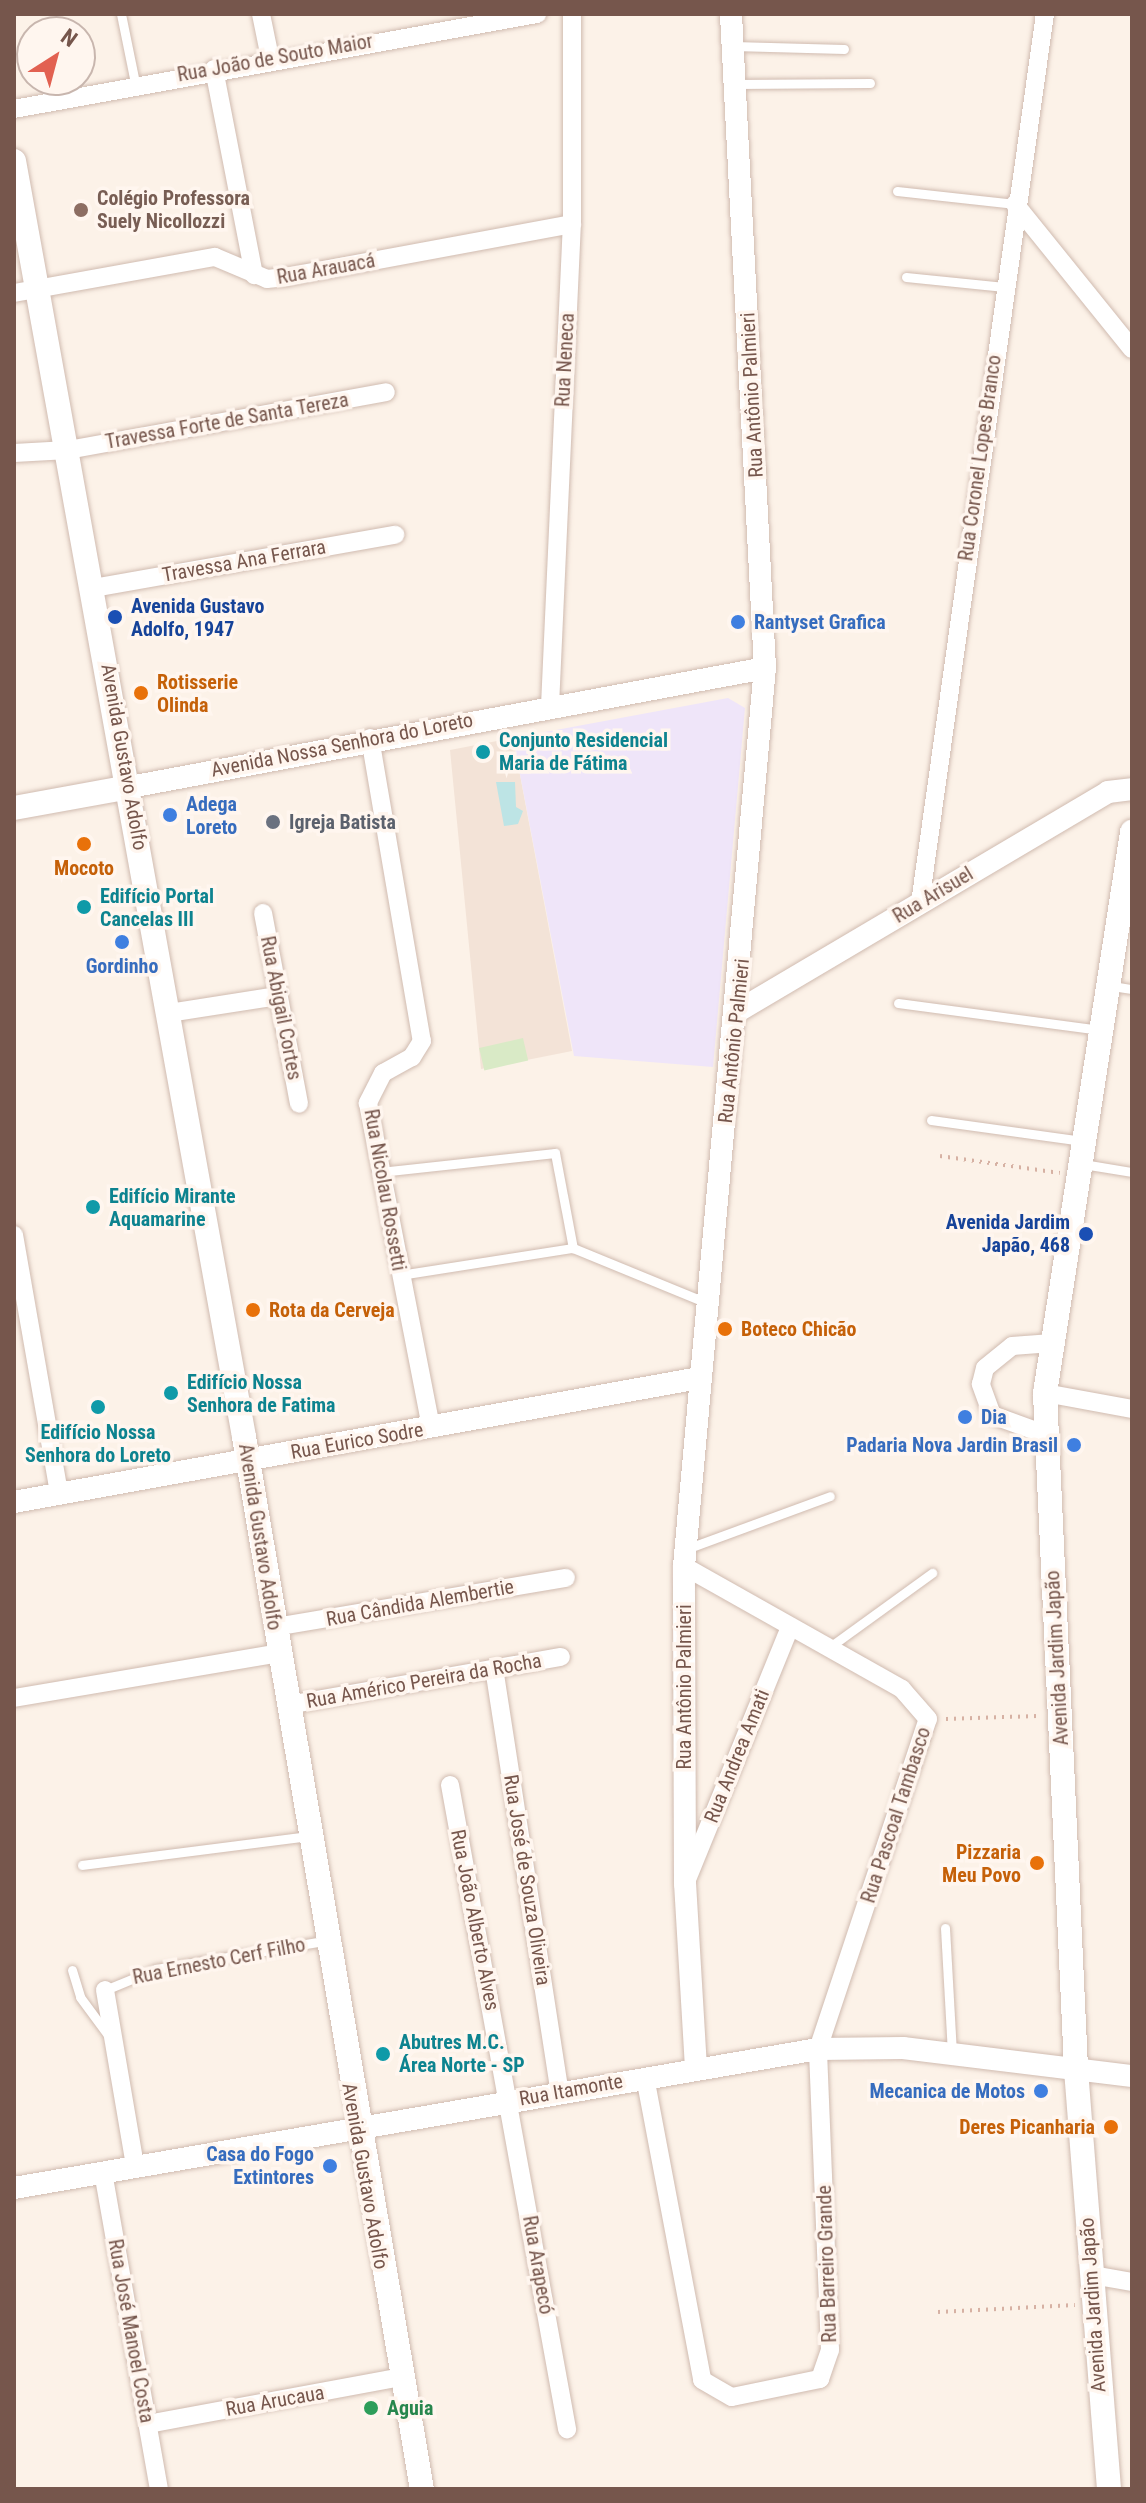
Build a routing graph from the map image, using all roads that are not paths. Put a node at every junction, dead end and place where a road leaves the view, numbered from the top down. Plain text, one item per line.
1 (121, 14) edge
2 (261, 14) edge
3 (537, 14) edge
4 (572, 14) edge
5 (731, 14) edge
6 (1045, 14) edge
7 (733, 46) junction
8 (844, 49) dead end
9 (270, 58) junction
10 (214, 69) junction
11 (135, 83) junction
12 (870, 83) dead end
13 (735, 84) junction
14 (14, 109) edge
15 (14, 161) edge
16 (897, 191) dead end
17 (1015, 204) junction
18 (572, 224) junction
19 (254, 275) junction
20 (906, 277) dead end
21 (1004, 287) junction
22 (26, 291) edge
23 (1132, 349) edge
24 (386, 392) dead end
25 (68, 450) junction
26 (14, 453) edge
27 (395, 535) dead end
28 (93, 588) junction
29 (765, 668) junction
30 (550, 706) junction
31 (370, 738) junction
32 (130, 787) junction
33 (1132, 789) edge
34 (14, 808) edge
35 (1132, 832) edge
36 (920, 903) junction
37 (263, 913) dead end
38 (1124, 929) edge
39 (1107, 985) junction
40 (1132, 989) edge
41 (277, 996) junction
42 (898, 1003) dead end
43 (738, 1011) junction
44 (169, 1013) junction
45 (1100, 1030) junction
46 (299, 1104) dead end
47 (931, 1120) dead end
48 (1080, 1160) junction
49 (380, 1172) junction
50 (1132, 1172) edge
51 (14, 1235) edge
52 (573, 1248) junction
53 (399, 1275) junction
54 (707, 1303) junction
55 (1052, 1343) junction
56 (699, 1378) junction
57 (1045, 1393) junction
58 (1132, 1409) edge
59 (431, 1428) junction
60 (1047, 1435) junction
61 (248, 1461) junction
62 (59, 1494) junction
63 (830, 1496) dead end
64 (14, 1502) edge
65 (685, 1558) junction
66 (932, 1573) dead end
67 (566, 1578) dead end
68 (275, 1627) junction
69 (790, 1627) junction
70 (827, 1649) junction
71 (279, 1653) junction
72 (561, 1657) dead end
73 (494, 1668) junction
74 (14, 1698) edge
75 (288, 1705) junction
76 (450, 1785) dead end
77 (308, 1836) junction
78 (82, 1865) dead end
79 (685, 1884) junction
80 (945, 1928) dead end
81 (324, 1941) junction
82 (72, 1970) dead end
83 (105, 1990) joint
84 (108, 2035) junction
85 (818, 2049) junction
86 (952, 2053) junction
87 (696, 2068) junction
88 (1076, 2068) junction
89 (1132, 2076) edge
90 (645, 2077) junction
91 (560, 2092) junction
92 (509, 2101) junction
93 (356, 2128) junction
94 (135, 2166) junction
95 (103, 2172) junction
96 (14, 2188) edge
97 (1092, 2275) junction
98 (1132, 2282) edge
99 (401, 2377) junction
100 (148, 2424) junction
101 (567, 2429) dead end
102 (159, 2489) edge
103 (422, 2489) edge
104 (1109, 2489) edge

1 - 11 lane
2 - 9 street
3 - 9 street, Rua João de Souto Maior
4 - 18 street, Rua Neneca
5 - 7 street, Rua Antônio Palmieri
6 - 17 street, Rua Coronel Lopes Branco
7 - 8 lane
7 - 13 street, Rua Antônio Palmieri
9 - 10 street, Rua João de Souto Maior
10 - 11 street, Rua João de Souto Maior
10 - 19 street
11 - 14 street, Rua João de Souto Maior
12 - 13 lane
13 - 29 street, Rua Antônio Palmieri
15 - 22 main road, Avenida Gustavo Adolfo
16 - 17 lane
17 - 21 street, Rua Coronel Lopes Branco
17 - 23 street
18 - 19 street, Rua Arauacá
18 - 30 street, Rua Neneca
19 - 22 street, Rua Arauacá
20 - 21 lane
21 - 36 street, Rua Coronel Lopes Branco
22 - 25 main road, Avenida Gustavo Adolfo
24 - 25 street, Travessa Forte de Santa Tereza
25 - 26 street, Travessa Forte de Santa Tereza
25 - 28 main road, Avenida Gustavo Adolfo
27 - 28 street, Travessa Ana Ferrara
28 - 32 main road, Avenida Gustavo Adolfo
29 - 30 street, Avenida Nossa Senhora do Loreto
29 - 43 street, Rua Antônio Palmieri
30 - 31 street, Avenida Nossa Senhora do Loreto
31 - 32 street, Avenida Nossa Senhora do Loreto
31 - 49 street, Rua Nicolau Rossetti
32 - 34 main road, Avenida Nossa Senhora do Loreto
32 - 44 main road, Avenida Gustavo Adolfo
33 - 36 street, Rua Arisuel
35 - 38 main road, Avenida Jardim Japão
36 - 43 street, Rua Arisuel
37 - 41 street, Rua Abigail Cortes
38 - 39 main road, Avenida Jardim Japão
39 - 40 lane
39 - 45 main road, Avenida Jardim Japão
41 - 44 street
41 - 46 street, Rua Abigail Cortes
42 - 45 lane
43 - 54 street, Rua Antônio Palmieri
44 - 61 main road, Avenida Gustavo Adolfo
45 - 48 main road, Avenida Jardim Japão
47 - 48 lane
48 - 50 lane
48 - 55 main road, Avenida Jardim Japão
49 - 52 lane
49 - 53 street, Rua Nicolau Rossetti
51 - 62 street
52 - 53 lane
52 - 54 lane
53 - 59 street, Rua Nicolau Rossetti
54 - 56 street, Rua Antônio Palmieri
55 - 57 main road, Avenida Jardim Japão
55 - 60 street
56 - 59 street, Rua Eurico Sodre
56 - 65 street, Rua Antônio Palmieri
57 - 58 street
57 - 60 main road, Avenida Jardim Japão
59 - 61 street, Rua Eurico Sodre
60 - 88 main road, Avenida Jardim Japão
61 - 62 street, Rua Eurico Sodre
61 - 68 main road, Avenida Gustavo Adolfo
62 - 64 street, Rua Eurico Sodre
63 - 65 lane
65 - 69 street, Rua Pascoal Tambasco
65 - 79 street, Rua Antônio Palmieri
66 - 70 lane
67 - 68 street, Rua Cândida Alembertie
68 - 71 main road, Avenida Gustavo Adolfo
69 - 70 street, Rua Pascoal Tambasco
69 - 79 street, Rua Andrea Amati
70 - 85 street, Rua Pascoal Tambasco
71 - 74 street
71 - 75 main road, Avenida Gustavo Adolfo
72 - 73 street, Rua Américo Pereira da Rocha
73 - 75 street, Rua Américo Pereira da Rocha
73 - 91 street, Rua José de Souza Oliveira
75 - 77 main road, Avenida Gustavo Adolfo
76 - 92 street, Rua João Alberto Alves
77 - 78 lane
77 - 81 main road, Avenida Gustavo Adolfo
79 - 87 street, Rua Antônio Palmieri
80 - 86 lane
81 - 83 lane, Rua Ernesto Cerf Filho
81 - 93 main road, Avenida Gustavo Adolfo
82 - 84 lane
83 - 84 street, Rua Ernesto Cerf Filho
84 - 94 street, Rua Ernesto Cerf Filho
85 - 86 street, Rua Itamonte
85 - 87 street, Rua Itamonte
85 - 90 street, Rua Barreiro Grande
86 - 88 street, Rua Itamonte
87 - 90 street, Rua Itamonte
88 - 89 street, Rua Itamonte
88 - 97 main road, Avenida Jardim Japão
90 - 91 street, Rua Itamonte
91 - 92 street, Rua Itamonte
92 - 93 street, Rua Itamonte
92 - 101 street, Rua Arapecó
93 - 94 street, Rua Itamonte
93 - 99 main road, Avenida Gustavo Adolfo
94 - 95 street, Rua Itamonte
95 - 96 street, Rua Itamonte
95 - 100 street, Rua José Manoel Costa
97 - 98 street
97 - 104 main road, Avenida Jardim Japão
99 - 100 street, Rua Arucaua
99 - 103 main road, Avenida Gustavo Adolfo
100 - 102 street, Rua José Manoel Costa

